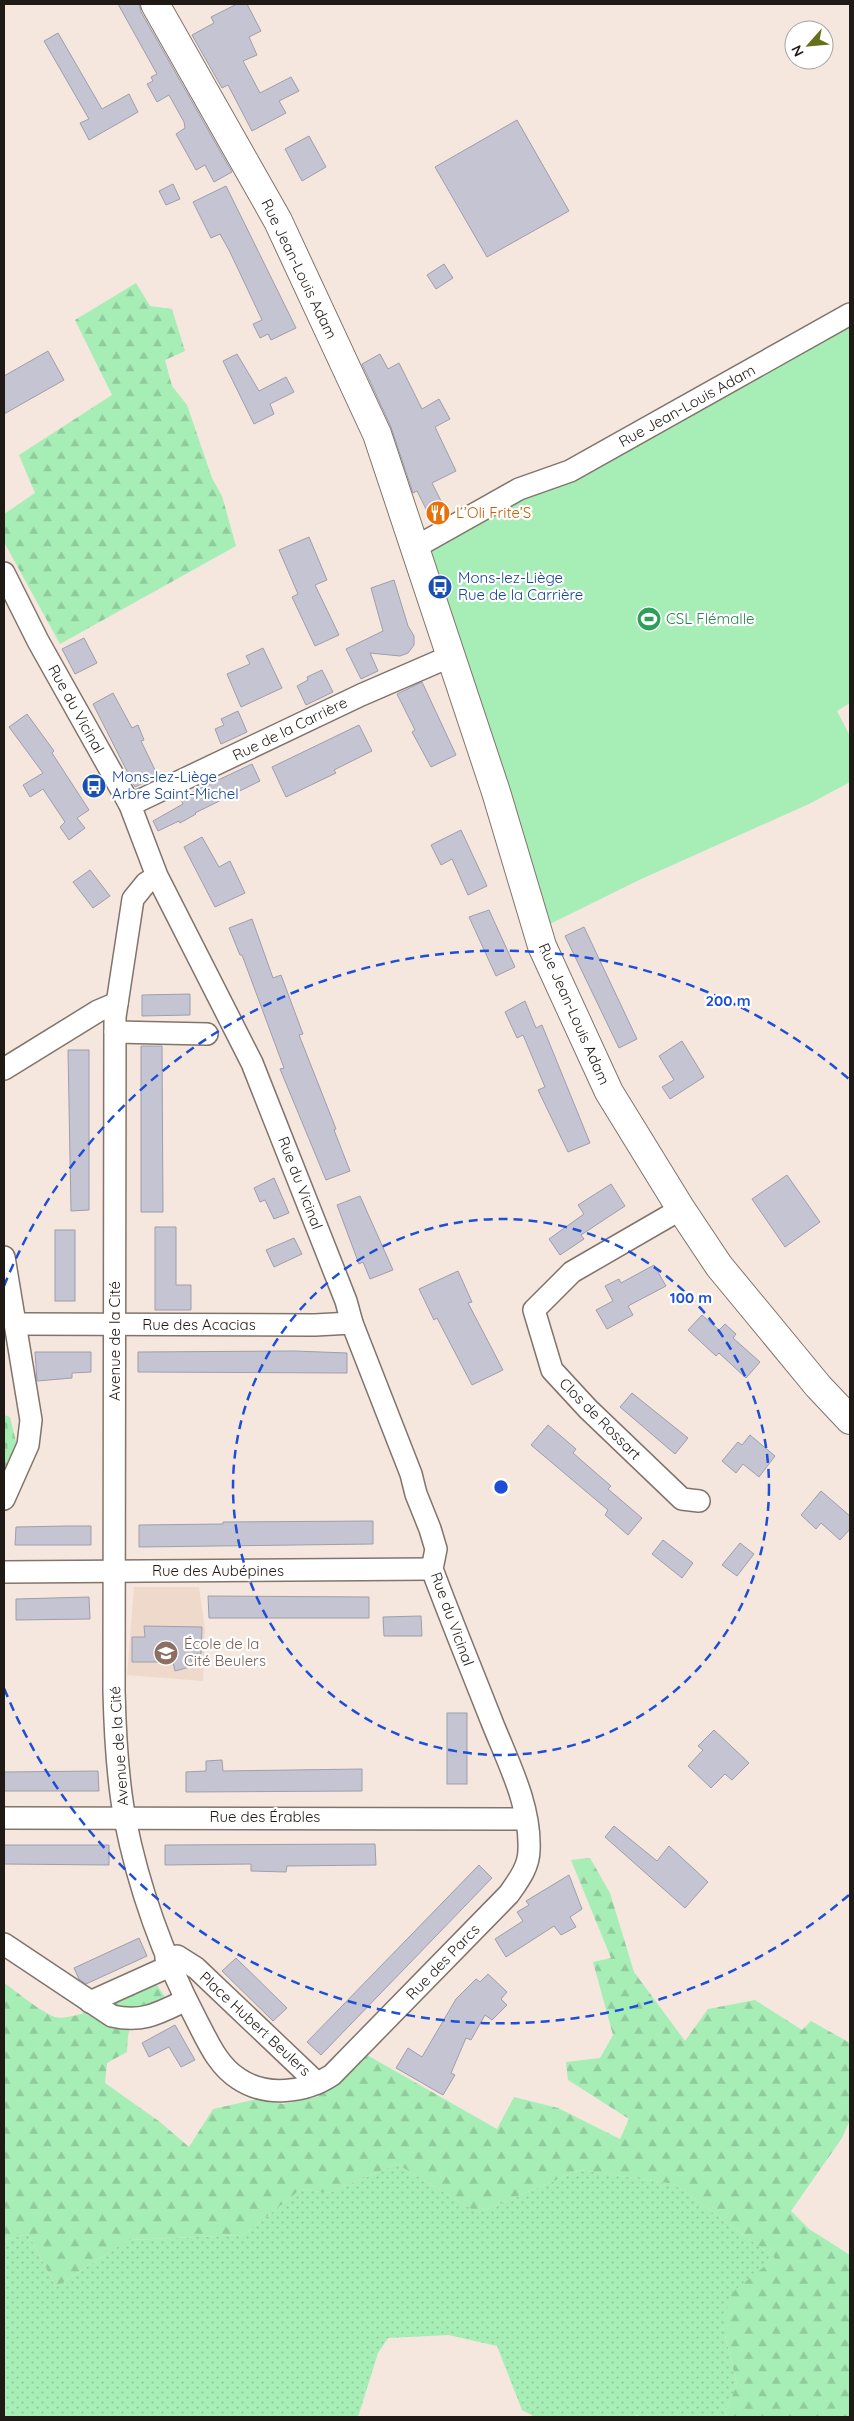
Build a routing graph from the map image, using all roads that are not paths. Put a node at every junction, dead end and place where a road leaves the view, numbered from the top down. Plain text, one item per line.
1 (155, 4) edge
2 (850, 314) edge
3 (414, 548) junction
4 (4, 573) edge
5 (451, 656) junction
6 (130, 805) junction
7 (158, 876) junction
8 (117, 1003) junction
9 (115, 1032) junction
10 (207, 1034) dead end
11 (4, 1069) edge
12 (681, 1209) junction
13 (4, 1257) edge
14 (352, 1323) junction
15 (17, 1324) junction
16 (115, 1326) junction
17 (850, 1420) edge
18 (4, 1499) edge
19 (699, 1501) dead end
20 (432, 1569) junction
21 (115, 1571) junction
22 (4, 1572) edge
23 (4, 1818) edge
24 (125, 1818) junction
25 (526, 1819) junction
26 (4, 1944) edge
27 (168, 1962) junction
28 (186, 2000) junction
29 (90, 2002) junction
30 (317, 2083) junction

1 - 3 street, Rue Jean-Louis Adam
2 - 3 street, Rue Jean-Louis Adam
3 - 5 street, Rue Jean-Louis Adam
4 - 6 street, Rue du Vicinal
5 - 6 street, Rue de la Carrière
5 - 12 street, Rue Jean-Louis Adam
6 - 7 street, Rue du Vicinal
7 - 8 street, Avenue de la Cité
7 - 14 street, Rue du Vicinal
8 - 9 street, Avenue de la Cité
8 - 11 street
9 - 10 street
9 - 16 street, Avenue de la Cité
12 - 17 street, Rue Jean-Louis Adam
12 - 19 street, Clos de Rossart
13 - 15 street
14 - 16 street, Rue des Acacias
14 - 20 street, Rue du Vicinal
15 - 16 street, Rue des Acacias
15 - 18 street
16 - 21 street, Avenue de la Cité
20 - 21 street, Rue des Aubépines
20 - 25 street, Rue du Vicinal
21 - 22 street, Rue des Aubépines
21 - 24 street, Avenue de la Cité
23 - 24 street, Rue des Érables
24 - 25 street, Rue des Érables
24 - 27 street, Place Hubert Beulers
25 - 30 street, Rue des Parcs
26 - 29 street, Place Hubert Beulers
27 - 28 street, Place Hubert Beulers
27 - 29 street
27 - 30 street, Place Hubert Beulers
28 - 29 street, Place Hubert Beulers
28 - 30 street, Place Hubert Beulers

